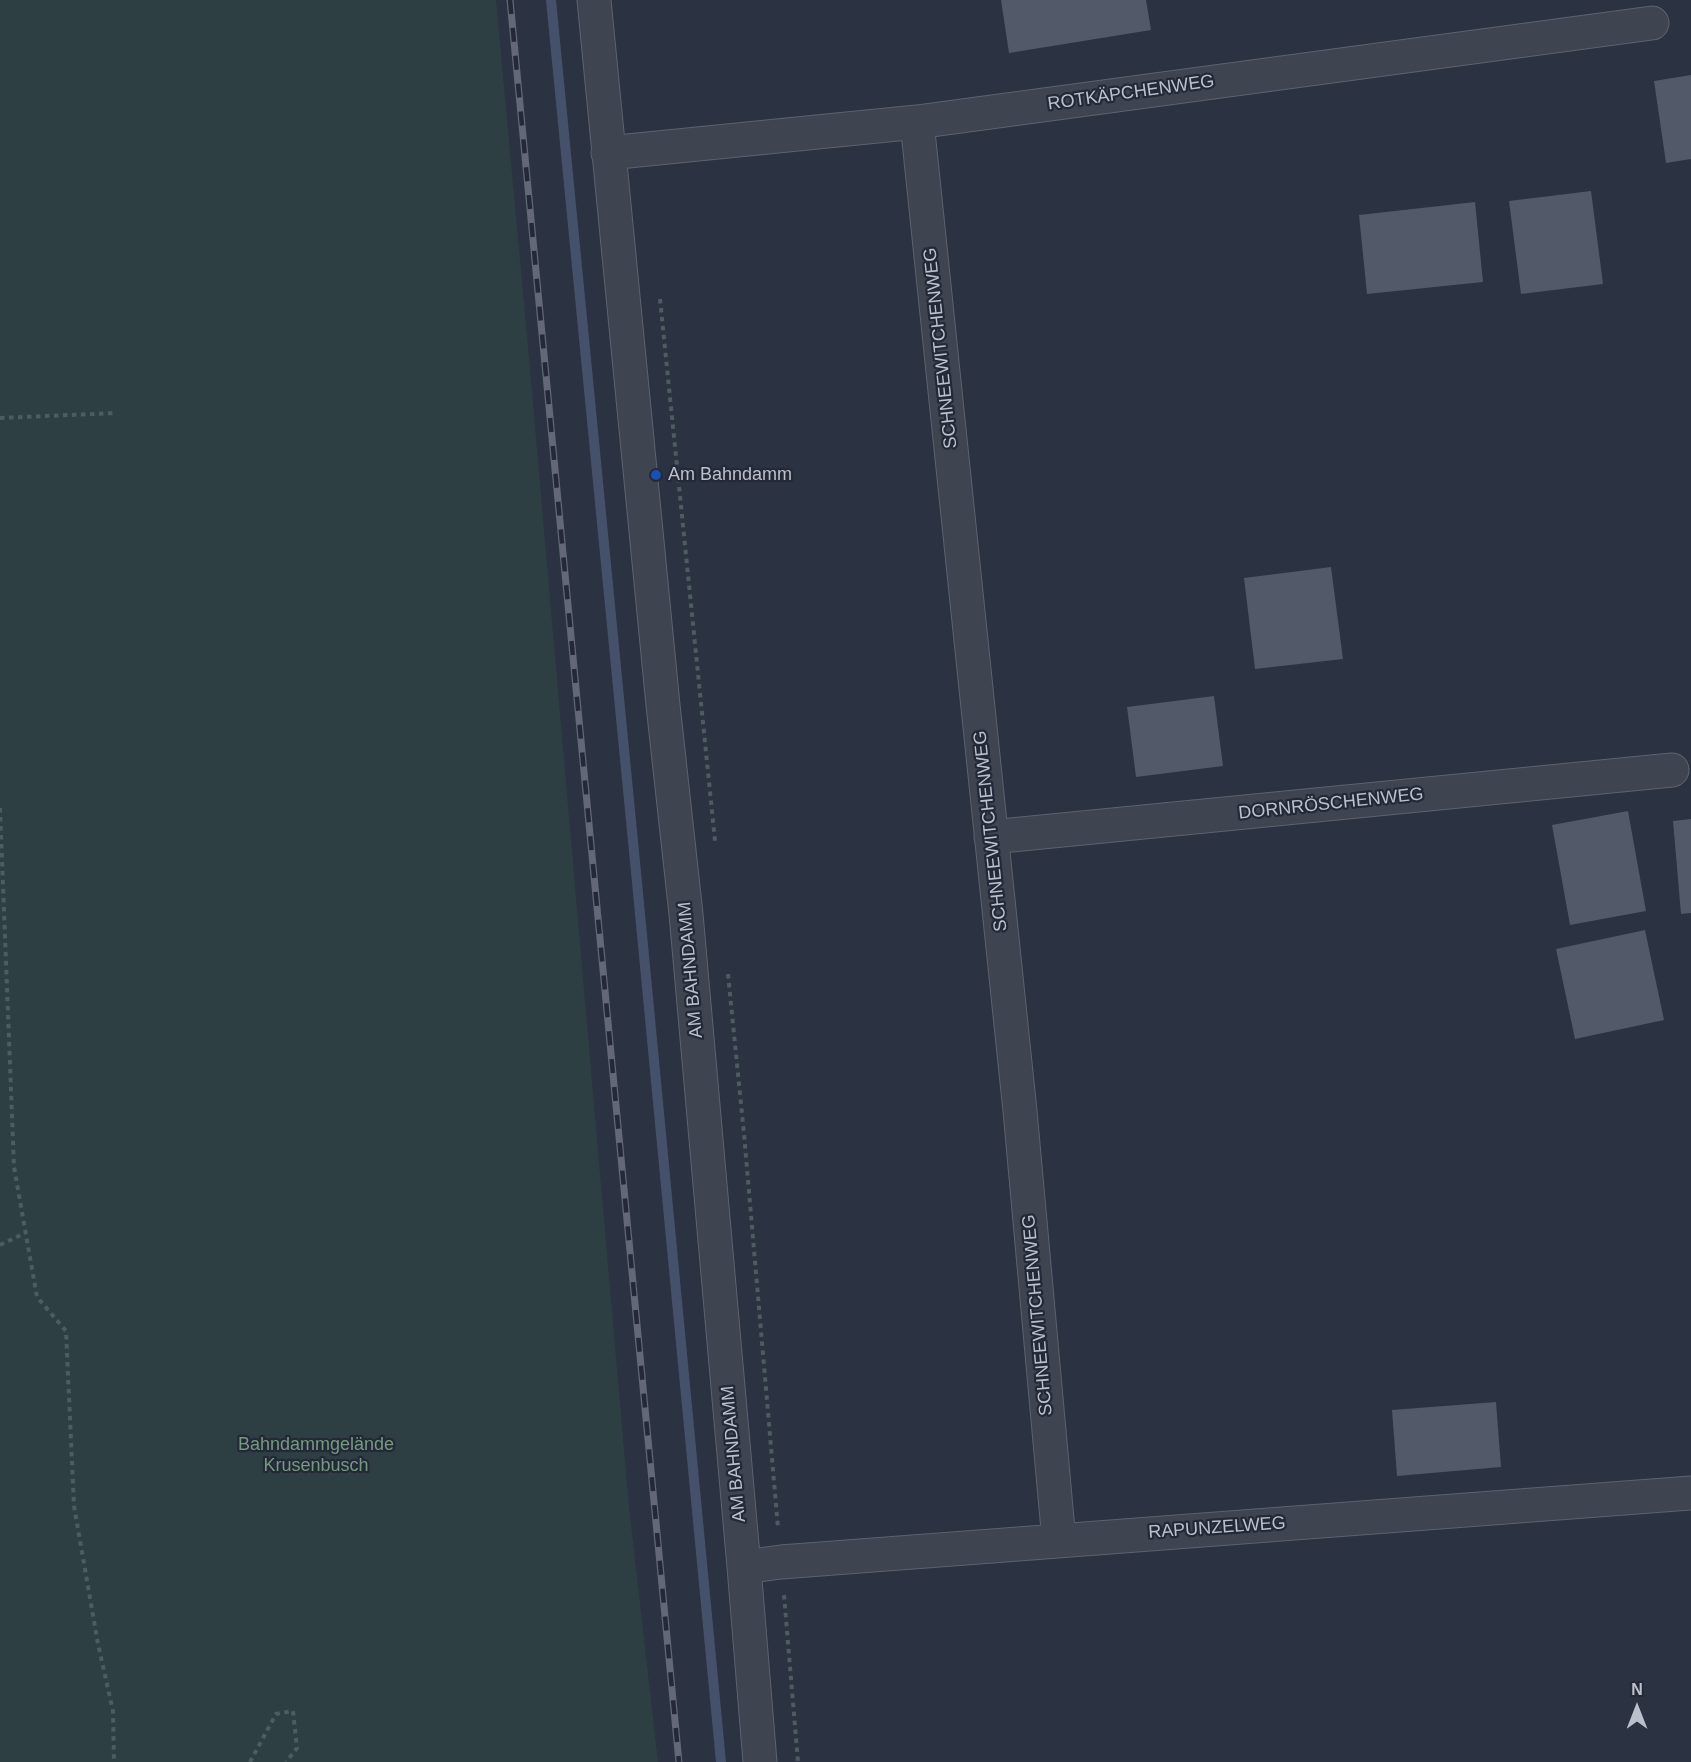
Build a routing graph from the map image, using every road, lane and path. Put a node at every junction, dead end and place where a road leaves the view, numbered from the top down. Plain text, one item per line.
1 (594, 0) edge
2 (1652, 23) dead end
3 (917, 122) junction
4 (608, 153) junction
5 (116, 412) dead end
6 (0, 418) edge
7 (1672, 770) dead end
8 (0, 808) edge
9 (991, 837) junction
10 (25, 1233) junction
11 (0, 1245) edge
12 (1691, 1493) edge
13 (1059, 1541) junction
14 (744, 1567) junction
15 (114, 1762) edge
16 (250, 1762) edge
17 (286, 1762) edge
18 (760, 1762) edge

1 - 4 street, AM BAHNDAMM
2 - 3 street, ROTKÄPCHENWEG
3 - 4 street, ROTKÄPCHENWEG
3 - 9 street, SCHNEEWITCHENWEG
4 - 14 street, AM BAHNDAMM
5 - 6 path
7 - 9 street, DORNRÖSCHENWEG
8 - 10 path
9 - 13 street, SCHNEEWITCHENWEG
10 - 11 path
10 - 15 path
12 - 13 street, RAPUNZELWEG
13 - 14 street, RAPUNZELWEG
14 - 18 street, AM BAHNDAMM
16 - 17 path

